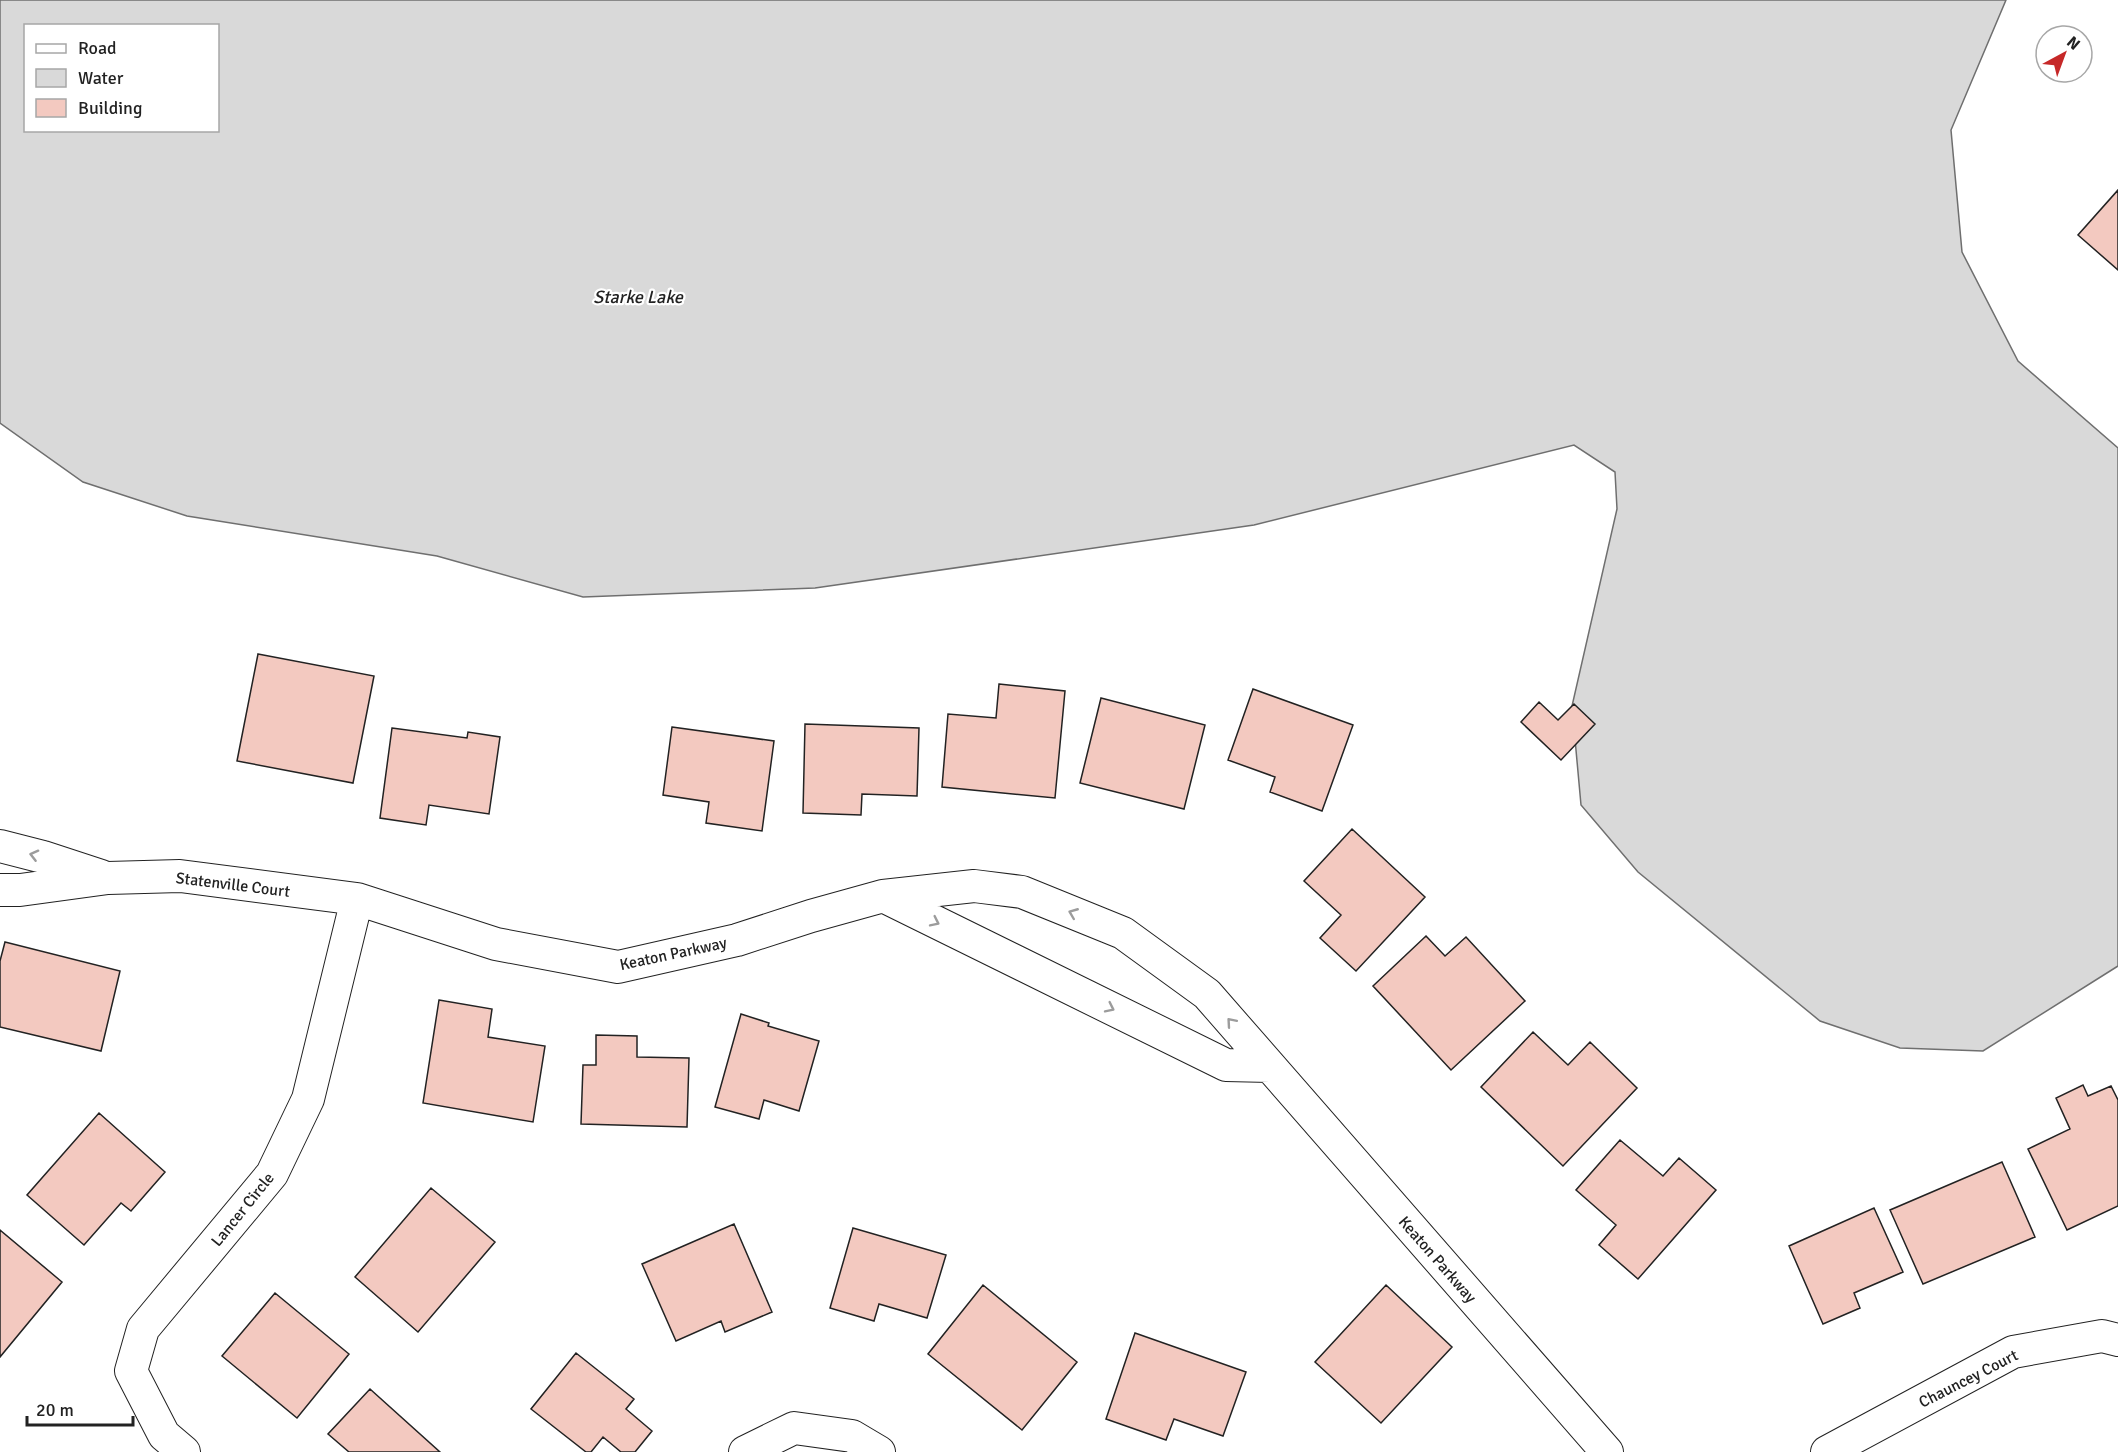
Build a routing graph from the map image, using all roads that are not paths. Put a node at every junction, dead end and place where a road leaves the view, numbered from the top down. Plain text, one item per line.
1 (0, 846) edge
2 (108, 878) junction
3 (0, 890) edge
4 (883, 896) junction
5 (357, 899) junction
6 (1270, 1066) junction
7 (2118, 1340) edge
8 (184, 1452) edge
9 (745, 1452) edge
10 (879, 1452) edge
11 (1607, 1452) edge
12 (1827, 1452) edge

2 -> 1 street, Statenville Court
2 - 3 street, Statenville Court
2 - 5 street, Statenville Court
4 - 5 street, Keaton Parkway
4 -> 6 street
6 -> 4 street, Keaton Parkway
5 - 8 street, Lancer Circle
6 - 11 street, Keaton Parkway
7 - 12 street, Chauncey Court
9 - 10 street

